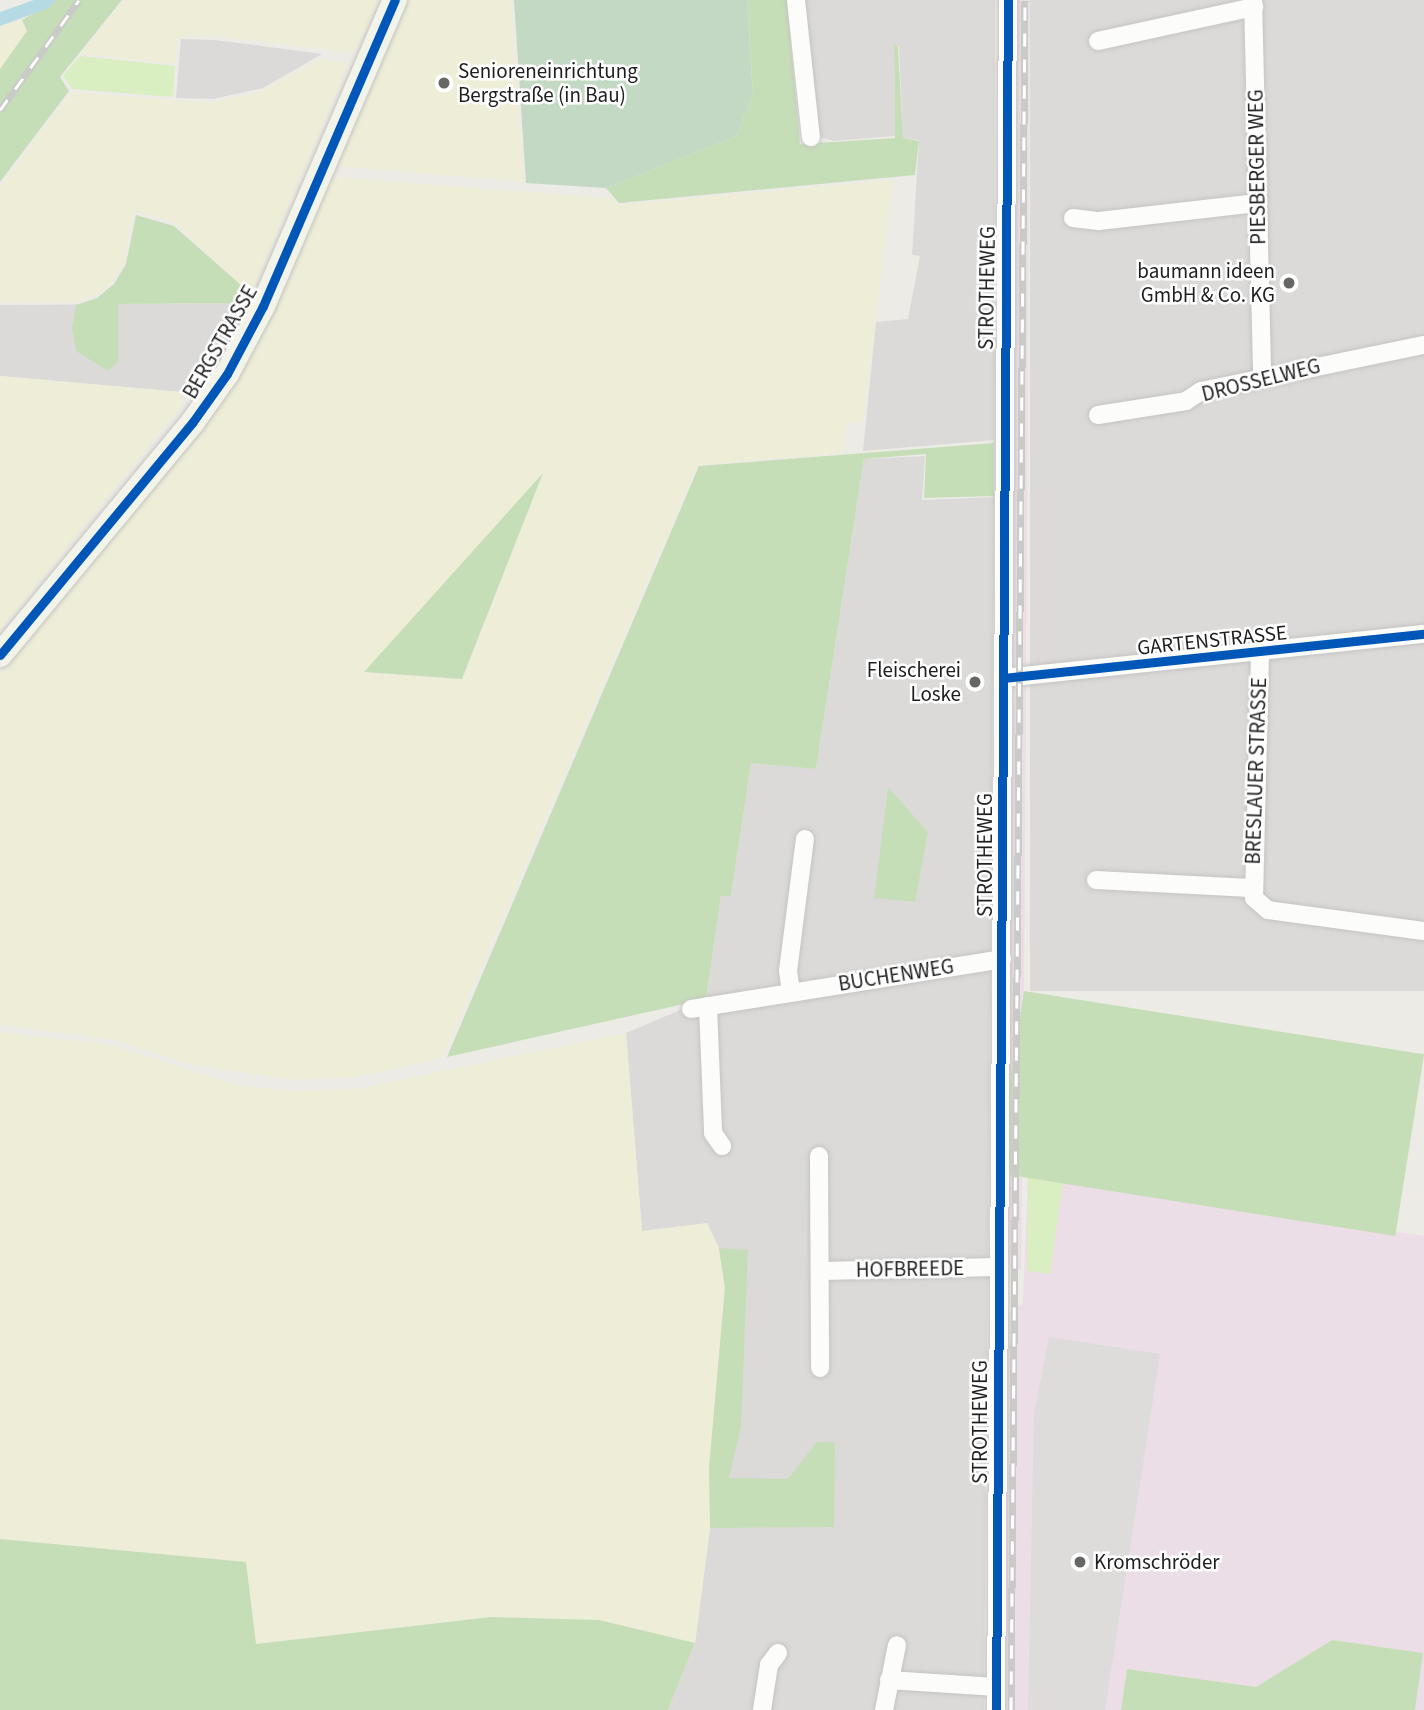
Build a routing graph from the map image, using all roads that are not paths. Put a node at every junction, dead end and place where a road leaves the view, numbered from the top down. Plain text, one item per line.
1 (396, 0) edge
2 (796, 0) edge
3 (1008, 0) edge
4 (1254, 3) edge
5 (1098, 41) dead end
6 (811, 137) dead end
7 (1257, 203) junction
8 (1073, 218) dead end
9 (1424, 345) edge
10 (1262, 376) junction
11 (1098, 415) dead end
12 (1424, 634) edge
13 (1260, 653) junction
14 (0, 655) edge
15 (1003, 678) junction
16 (805, 839) dead end
17 (1096, 880) dead end
18 (1251, 888) junction
19 (1424, 931) edge
20 (1002, 959) junction
21 (791, 992) junction
22 (722, 1146) dead end
23 (819, 1156) dead end
24 (998, 1267) junction
25 (821, 1271) junction
26 (820, 1368) dead end
27 (897, 1645) dead end
28 (778, 1653) dead end
29 (889, 1680) junction
30 (996, 1688) junction
31 (762, 1710) edge
32 (884, 1710) edge
33 (996, 1710) edge

1 - 14 street, BERGSTRASSE
2 - 6 street
3 - 15 street, STROTHEWEG
4 - 5 street
4 - 7 street, PIESBERGER WEG
7 - 8 street
7 - 10 street, PIESBERGER WEG
9 - 10 street, DROSSELWEG
10 - 11 street, DROSSELWEG
12 - 13 street, GARTENSTRASSE
13 - 15 street, GARTENSTRASSE
13 - 18 street, BRESLAUER STRASSE
15 - 20 street, STROTHEWEG
16 - 21 street
17 - 18 street
18 - 19 street
20 - 21 street, BUCHENWEG
20 - 24 street, STROTHEWEG
21 - 22 street, BUCHENWEG
23 - 25 street
24 - 25 street, HOFBREEDE
24 - 30 street, STROTHEWEG
25 - 26 street
27 - 29 street
28 - 31 street
29 - 30 street
29 - 32 street
30 - 33 street, STROTHEWEG

